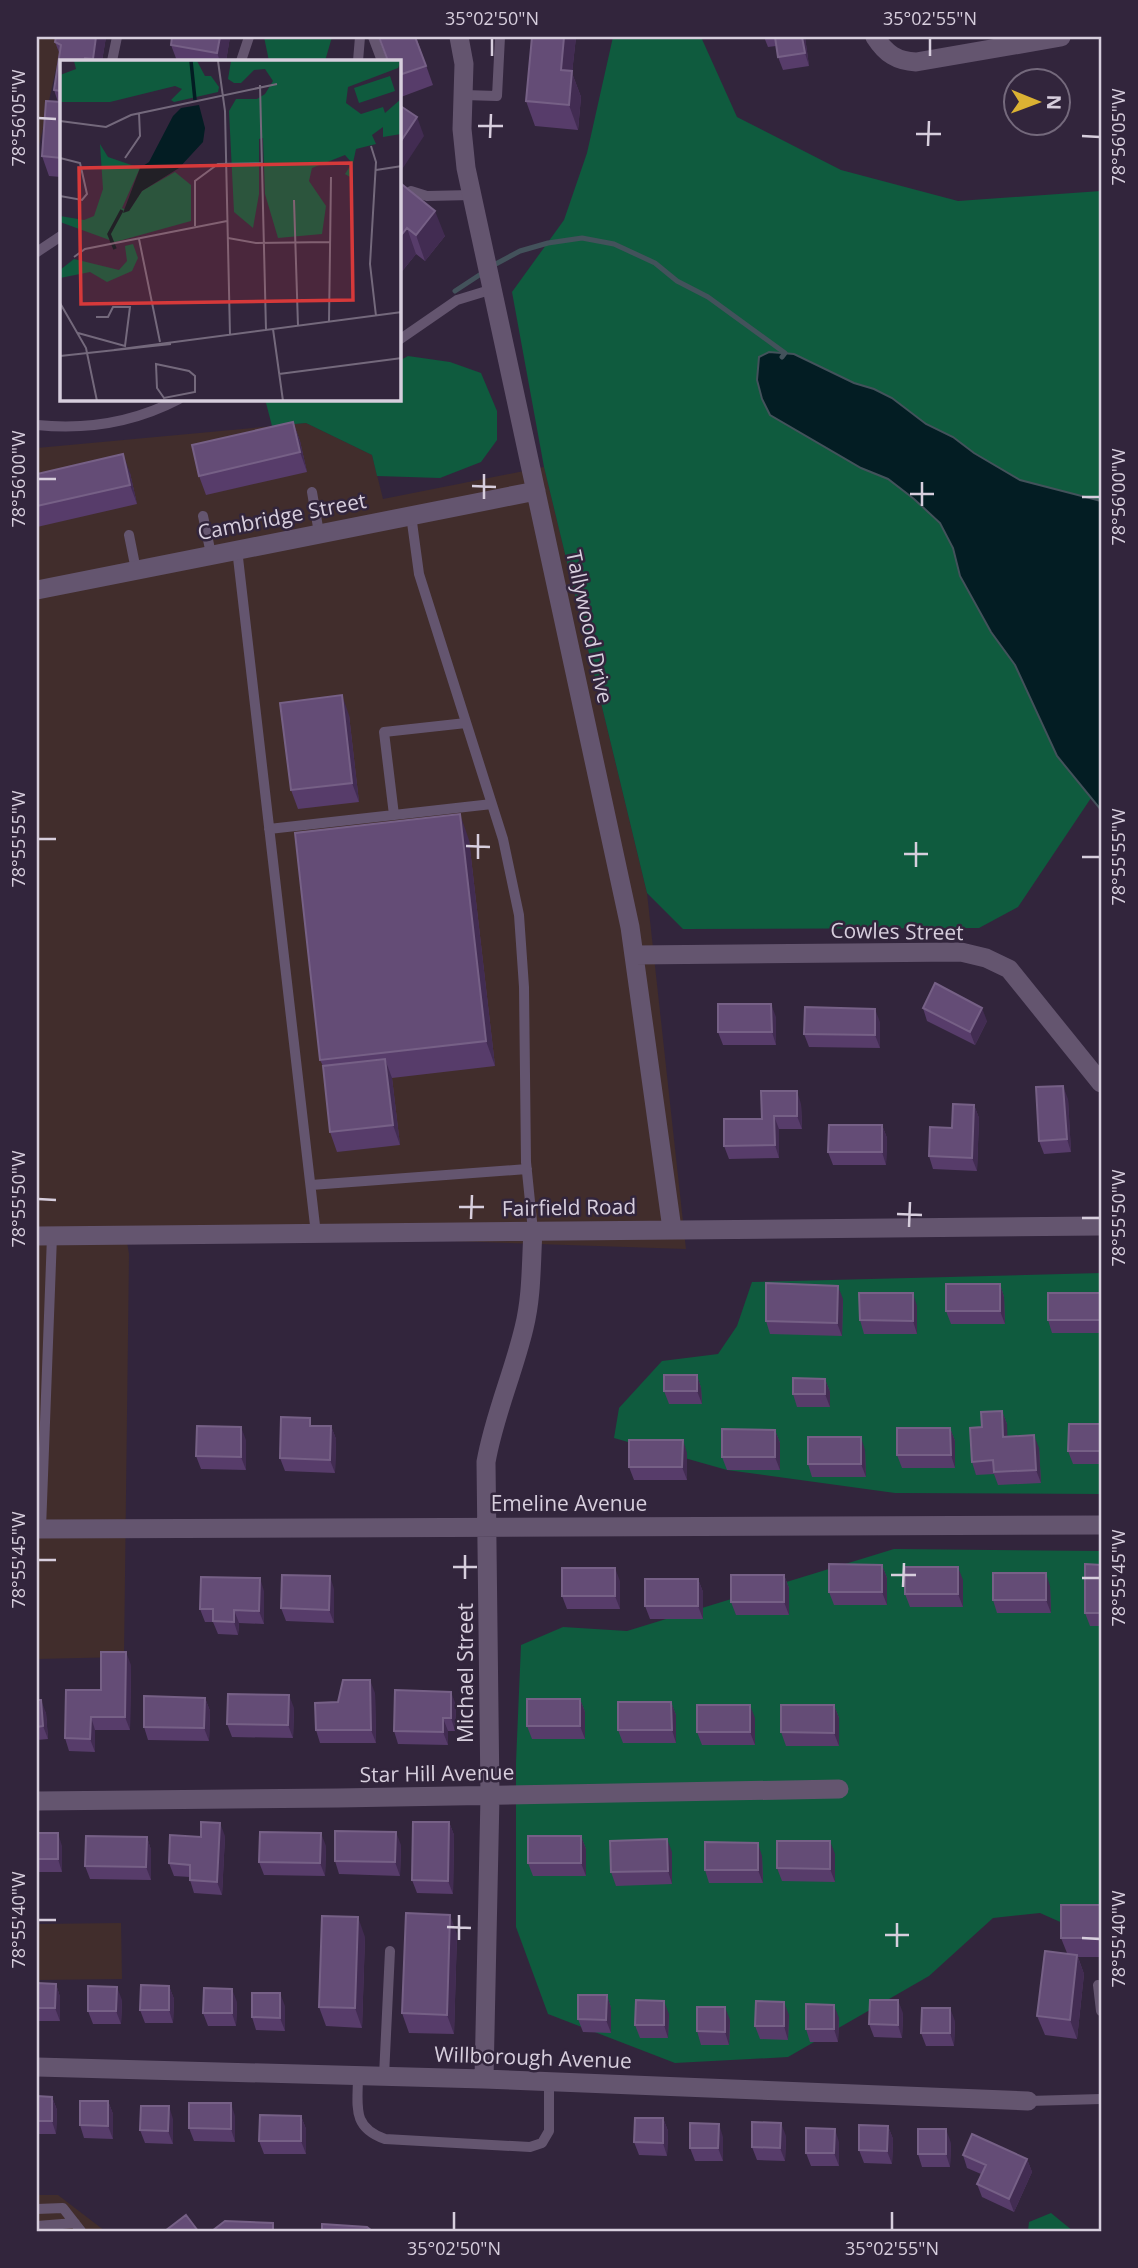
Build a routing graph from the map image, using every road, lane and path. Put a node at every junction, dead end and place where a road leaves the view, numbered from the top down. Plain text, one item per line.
1 (117, 37) edge
2 (249, 37) edge
3 (359, 37) edge
4 (373, 37) edge
5 (459, 37) edge
6 (500, 37) edge
7 (875, 37) edge
8 (1061, 37) edge
9 (112, 60) edge
10 (241, 60) edge
11 (358, 60) edge
12 (382, 60) edge
13 (464, 95) junction
14 (472, 195) junction
15 (401, 202) edge
16 (60, 237) edge
17 (37, 252) edge
18 (493, 289) junction
19 (401, 339) edge
20 (175, 401) edge
21 (37, 425) edge
22 (536, 491) junction
23 (312, 492) dead end
24 (411, 515) junction
25 (203, 516) dead end
26 (319, 533) junction
27 (129, 535) dead end
28 (237, 549) junction
29 (211, 554) junction
30 (136, 570) junction
31 (37, 590) edge
32 (466, 723) junction
33 (492, 804) junction
34 (394, 815) junction
35 (269, 829) junction
36 (634, 955) junction
37 (1101, 1083) edge
38 (527, 1169) junction
39 (311, 1185) junction
40 (1101, 1226) edge
41 (672, 1229) junction
42 (533, 1231) junction
43 (316, 1234) junction
44 (45, 1236) edge
45 (40, 1473) edge
46 (1101, 1525) edge
47 (488, 1527) junction
48 (39, 1529) edge
49 (839, 1790) dead end
50 (490, 1796) junction
51 (37, 1801) edge
52 (390, 1951) dead end
53 (1098, 1985) dead end
54 (1101, 2011) edge
55 (37, 2067) edge
56 (358, 2075) junction
57 (384, 2076) junction
58 (484, 2079) junction
59 (549, 2081) junction
60 (1101, 2099) edge
61 (1028, 2101) joint
62 (37, 2209) edge
63 (37, 2226) edge
64 (78, 2227) edge

1 - 9 lane
2 - 10 lane
3 - 11 lane
4 - 12 lane
5 - 13 street, Tallywood Drive
6 - 13 lane
7 - 8 street
13 - 14 street, Tallywood Drive
14 - 15 lane
14 - 18 street, Tallywood Drive
16 - 17 lane
18 - 19 lane
18 - 22 street, Tallywood Drive
20 - 21 lane
22 - 24 street, Cambridge Street
22 - 36 street, Tallywood Drive
23 - 26 lane
24 - 26 street, Cambridge Street
24 - 32 lane
25 - 29 lane
26 - 28 street, Cambridge Street
27 - 30 lane
28 - 29 street, Cambridge Street
28 - 35 lane
29 - 30 street, Cambridge Street
30 - 31 street, Cambridge Street
32 - 33 lane
32 - 34 lane
33 - 34 lane
33 - 38 lane
34 - 35 lane
35 - 39 lane
36 - 37 street, Cowles Street
36 - 41 street, Tallywood Drive
38 - 39 lane
38 - 42 lane
39 - 43 lane
40 - 41 street, Fairfield Road
41 - 42 street, Fairfield Road
42 - 43 street, Fairfield Road
42 - 47 street, Michael Street
43 - 44 street, Fairfield Road
44 - 45 lane
45 - 48 lane
46 - 47 street, Emeline Avenue
47 - 48 street, Emeline Avenue
47 - 50 street, Michael Street
49 - 50 street, Star Hill Avenue
50 - 51 street, Star Hill Avenue
50 - 58 street, Michael Street
52 - 57 lane
53 - 54 lane
55 - 56 street, Willborough Avenue
56 - 57 street, Willborough Avenue
56 - 59 lane
57 - 58 street, Willborough Avenue
58 - 59 street, Willborough Avenue
59 - 61 street, Willborough Avenue
60 - 61 lane
62 - 64 lane
63 - 64 lane

